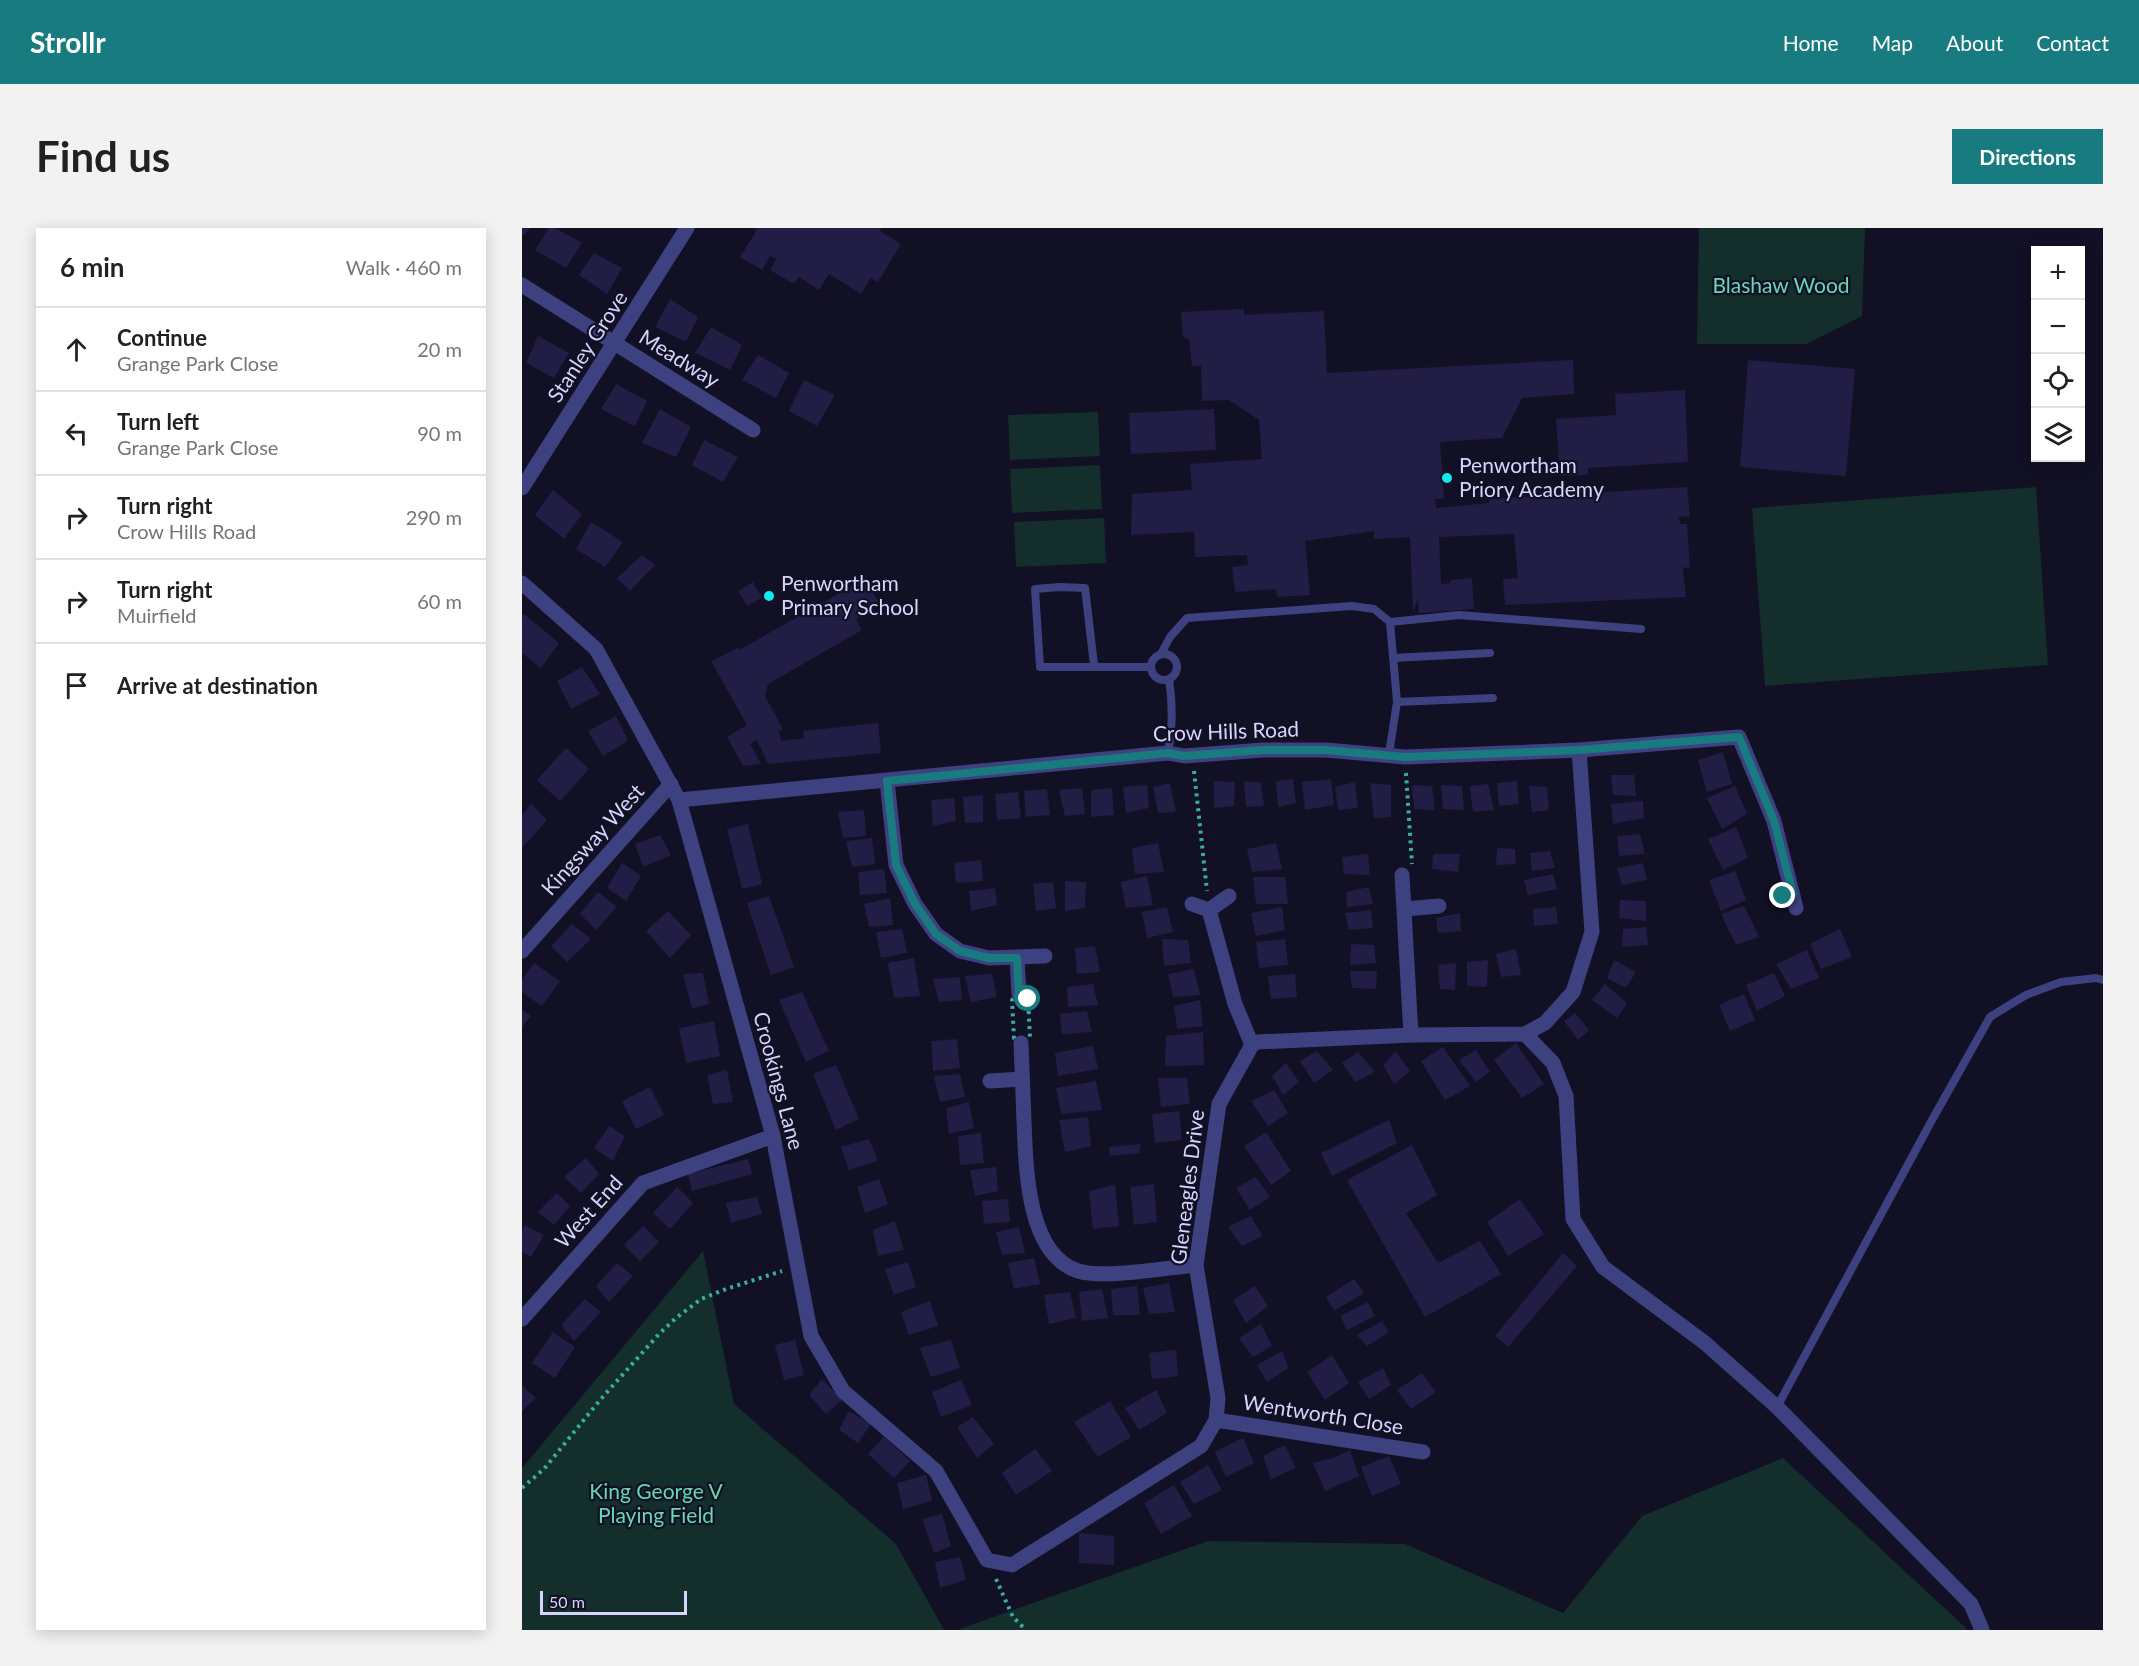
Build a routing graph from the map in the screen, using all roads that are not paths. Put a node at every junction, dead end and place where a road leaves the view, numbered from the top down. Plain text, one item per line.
1 (687, 228) edge
2 (522, 285) edge
3 (616, 344) junction
4 (753, 430) dead end
5 (522, 488) edge
6 (522, 583) edge
7 (1390, 622) junction
8 (1641, 629) dead end
9 (1490, 653) dead end
10 (1161, 654) junction
11 (1393, 658) junction
12 (1094, 665) junction
13 (1151, 667) junction
14 (1169, 680) junction
15 (1493, 698) dead end
16 (1396, 702) junction
17 (1579, 750) junction
18 (1168, 753) junction
19 (1389, 754) junction
20 (887, 781) junction
21 (671, 784) junction
22 (679, 800) junction
23 (1402, 875) road end
24 (1229, 896) dead end
25 (1791, 900) dead end
26 (1192, 904) dead end
27 (1439, 906) dead end
28 (1405, 909) junction
29 (1209, 910) junction
30 (522, 951) edge
31 (1045, 956) dead end
32 (1017, 958) junction
33 (2103, 980) edge
34 (1019, 994) road end
35 (1525, 1034) junction
36 (1411, 1035) junction
37 (1021, 1043) road end
38 (1252, 1045) junction
39 (1022, 1079) junction
40 (990, 1081) dead end
41 (773, 1136) junction
42 (1196, 1265) junction
43 (522, 1319) edge
44 (1777, 1407) junction
45 (1215, 1420) junction
46 (1423, 1453) dead end
47 (1012, 1565) joint
48 (1982, 1630) edge

1 - 3 street, Stanley Grove
2 - 3 street, Meadway
3 - 4 street, Meadway
3 - 5 street, Stanley Grove
6 - 21 street, Crookings Lane
7 - 8 lane
7 - 10 lane
7 - 11 lane
9 - 11 lane
10 - 13 lane
10 - 14 lane
11 - 16 lane
12 - 12 lane
12 - 13 lane
13 - 14 lane
14 - 18 lane
15 - 16 lane
16 - 19 lane
17 - 19 street, Crow Hills Road
17 - 25 street, Crow Hills Road
17 - 35 street
18 - 19 street, Crow Hills Road
18 - 20 street, Crow Hills Road
20 - 22 street, Crow Hills Road
20 - 32 street
21 - 22 street, Crookings Lane
21 - 30 street, Kingsway West
22 - 41 street, Crookings Lane
23 - 28 street
24 - 29 street
26 - 29 street
27 - 28 street
28 - 36 street
29 - 38 street
31 - 32 street
32 - 34 street
33 - 44 lane
35 - 36 street
35 - 44 street
36 - 38 street
37 - 39 street
38 - 42 street, Gleneagles Drive
39 - 40 street
39 - 42 street
41 - 43 street, West End
41 - 47 street, Crookings Lane
42 - 45 street, Gleneagles Drive
44 - 48 street
45 - 46 street, Wentworth Close
45 - 47 street, Gleneagles Drive

